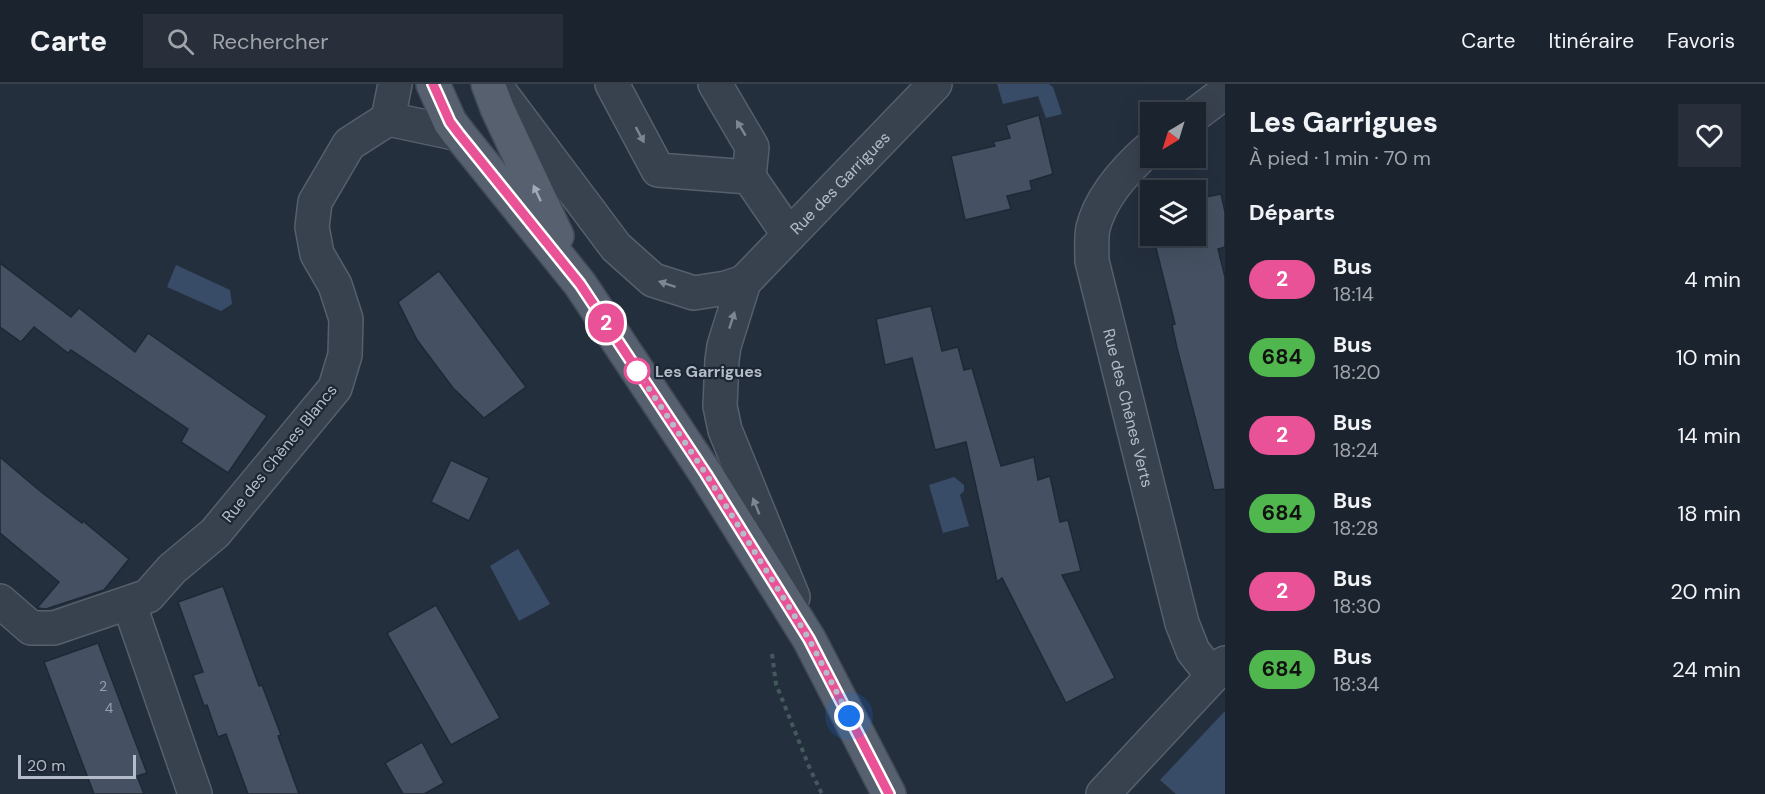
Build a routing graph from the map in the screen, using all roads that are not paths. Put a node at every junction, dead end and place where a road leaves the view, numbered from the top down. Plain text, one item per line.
1 (395, 84) edge
2 (433, 84) edge
3 (488, 84) edge
4 (494, 84) edge
5 (612, 84) edge
6 (715, 84) edge
7 (935, 84) edge
8 (1225, 92) edge
9 (1206, 106) edge
10 (388, 119) junction
11 (459, 134) junction
12 (1140, 158) edge
13 (749, 177) junction
14 (789, 236) junction
15 (744, 282) junction
16 (580, 284) junction
17 (0, 601) edge
18 (129, 603) junction
19 (809, 639) junction
20 (1219, 669) edge
21 (195, 794) edge
22 (889, 794) edge
23 (1103, 794) edge

1 - 10 street
2 - 11 main road
16 -> 3 main road
15 -> 4 street
5 -> 13 street
13 -> 6 street
7 - 14 street, Rue des Garrigues
8 - 9 street
10 - 11 street
10 - 18 street, Rue des Chênes Blancs
11 - 16 main road
12 - 20 street, Rue des Chênes Verts
13 - 14 street
14 - 15 street, Rue des Garrigues
19 -> 15 street
16 - 19 main road
17 - 18 street, Rue des Chênes Blancs
18 - 21 street
19 - 22 main road
20 - 23 street

